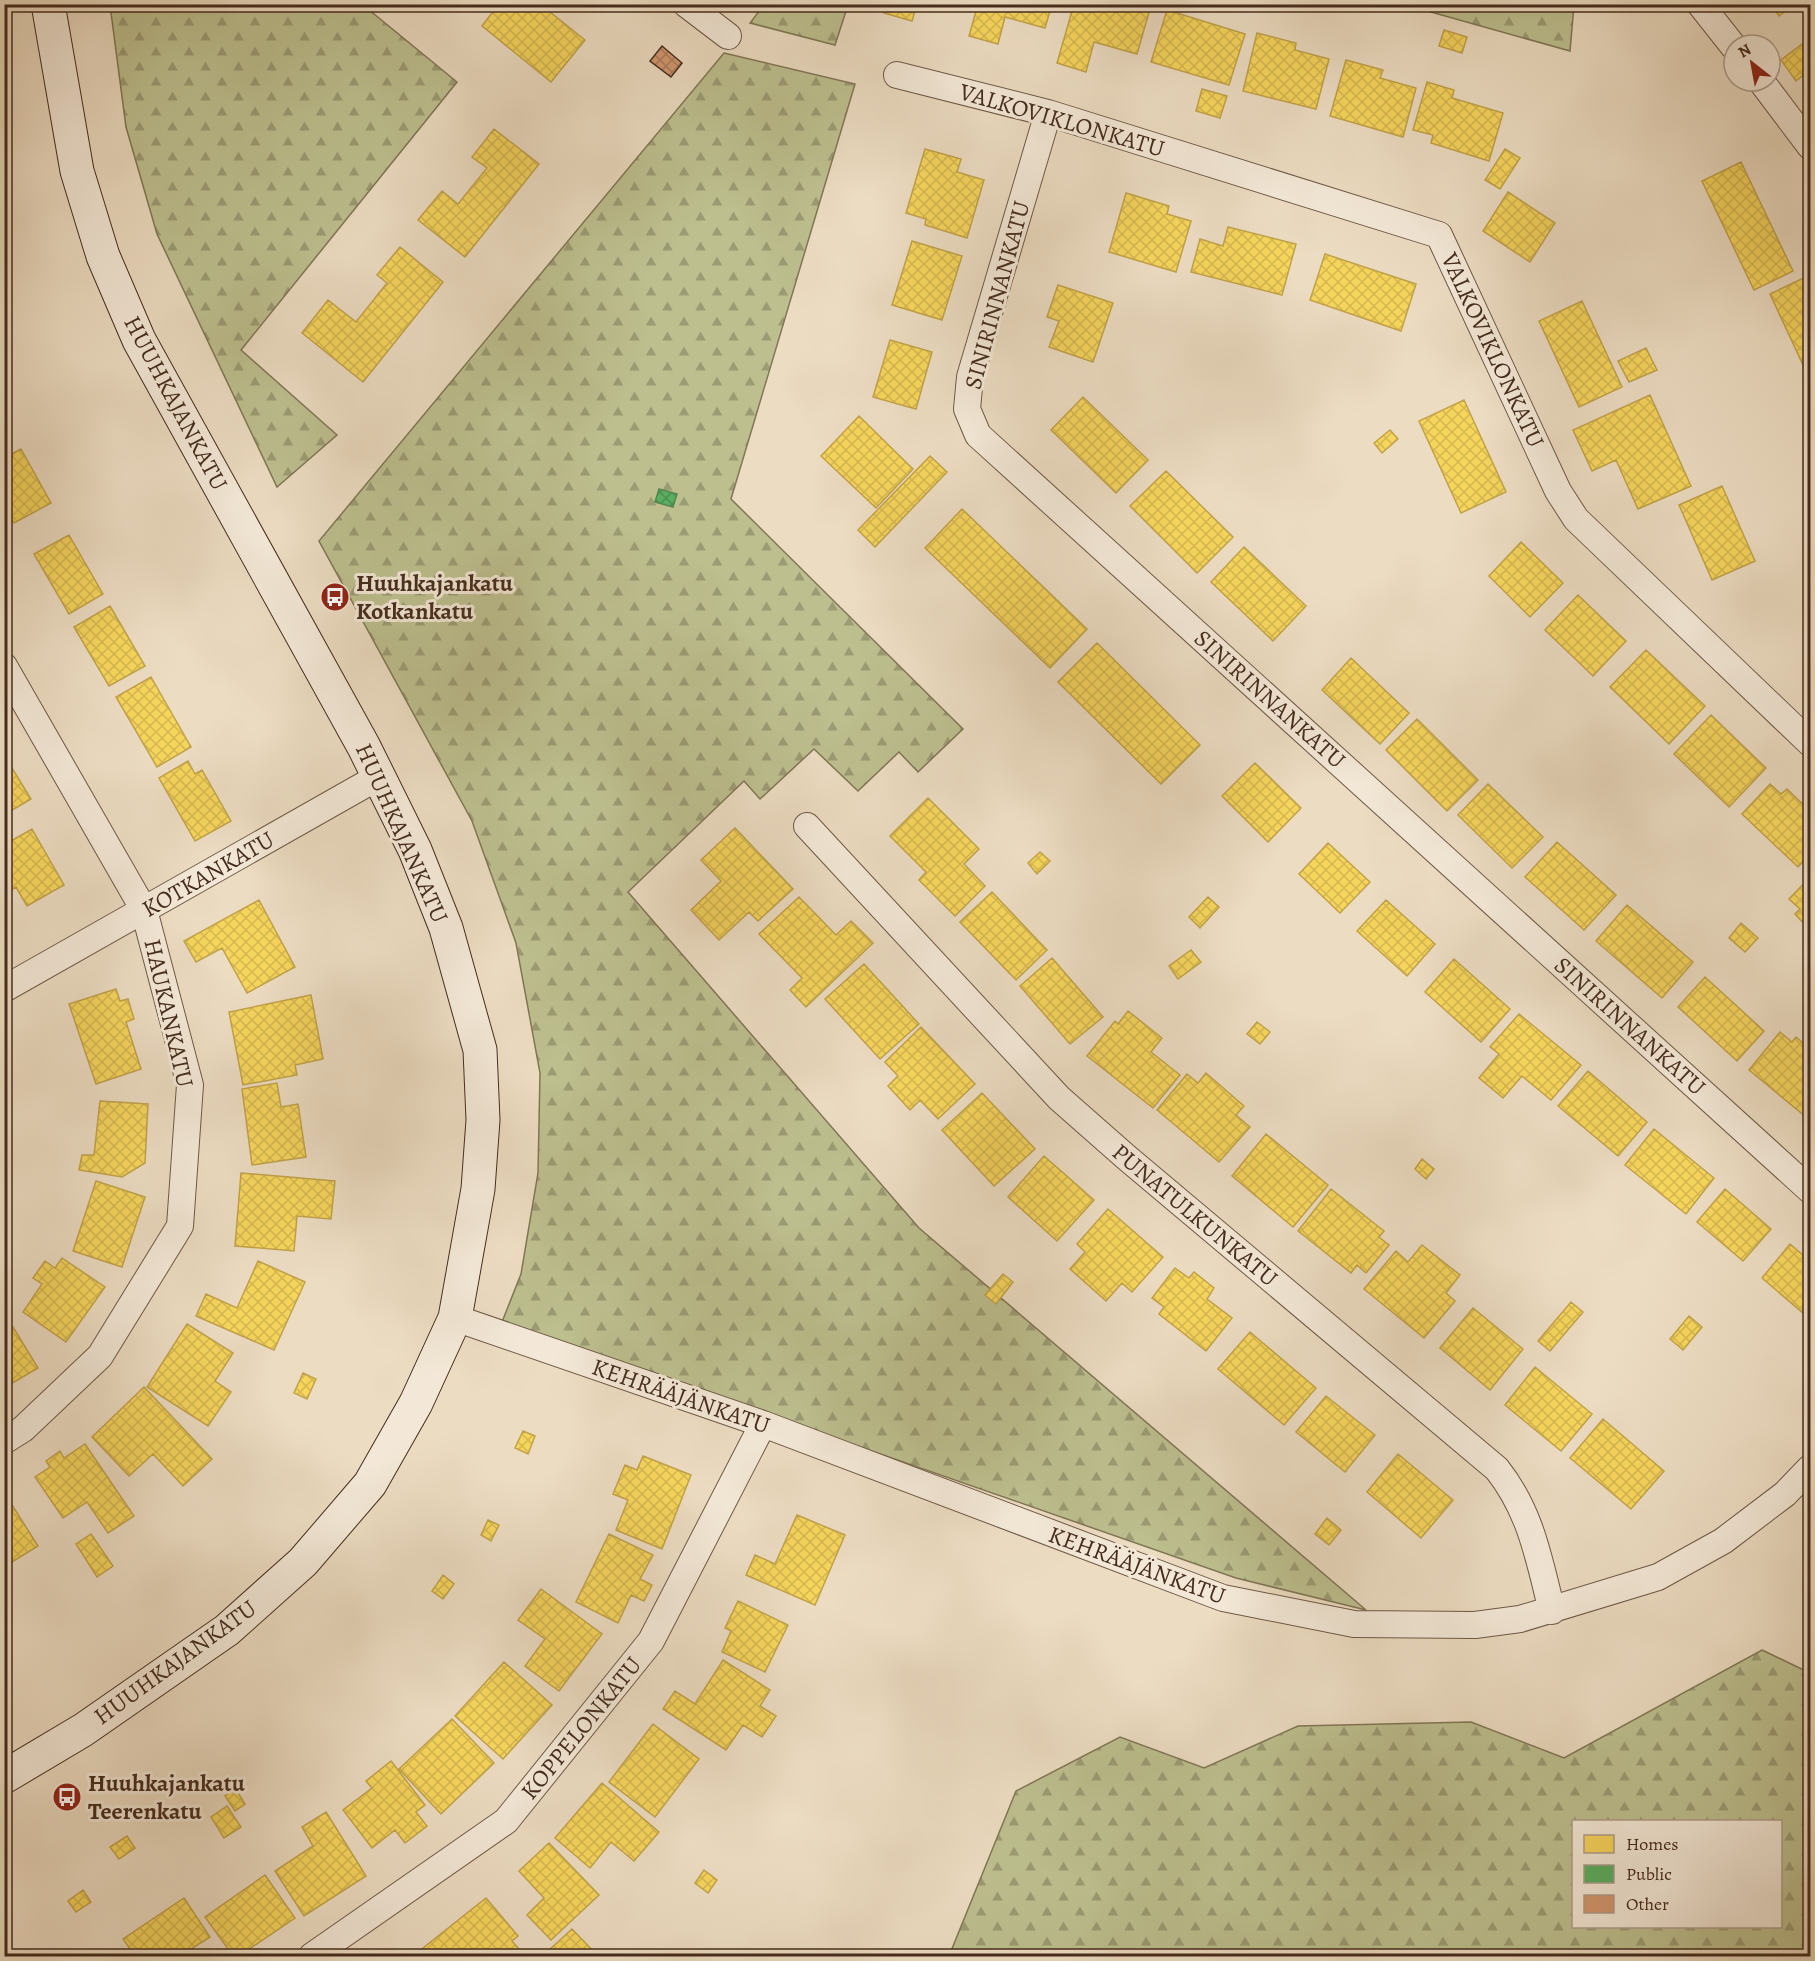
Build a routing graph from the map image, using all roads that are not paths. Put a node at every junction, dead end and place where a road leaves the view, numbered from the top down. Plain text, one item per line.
1 (48, 4) edge
2 (686, 4) edge
3 (1700, 4) edge
4 (1723, 33) edge
5 (728, 36) dead end
6 (897, 75) dead end
7 (1770, 93) edge
8 (1048, 113) junction
9 (1810, 146) edge
10 (4, 666) edge
11 (1810, 743) edge
12 (380, 776) junction
13 (807, 826) dead end
14 (144, 910) junction
15 (4, 989) edge
16 (1810, 1190) edge
17 (455, 1318) junction
18 (763, 1424) junction
19 (4, 1441) edge
20 (1810, 1468) edge
21 (1552, 1611) junction
22 (4, 1777) edge
23 (312, 1956) edge

1 - 12 street, HUUHKAJANKATU
2 - 5 street
3 - 4 street
6 - 8 street, VALKOVIKLONKATU
7 - 9 street
8 - 11 street, VALKOVIKLONKATU
8 - 16 street, SINIRINNANKATU
10 - 14 street, HAUKANKATU
12 - 14 street, KOTKANKATU
12 - 17 street, HUUHKAJANKATU
13 - 21 street, PUNATULKUNKATU
14 - 15 street, KOTKANKATU
14 - 19 street, HAUKANKATU
17 - 18 street, KEHRÄÄJÄNKATU
17 - 22 street, HUUHKAJANKATU
18 - 21 street, KEHRÄÄJÄNKATU
18 - 23 street, KOPPELONKATU
20 - 21 street, KEHRÄÄJÄNKATU

